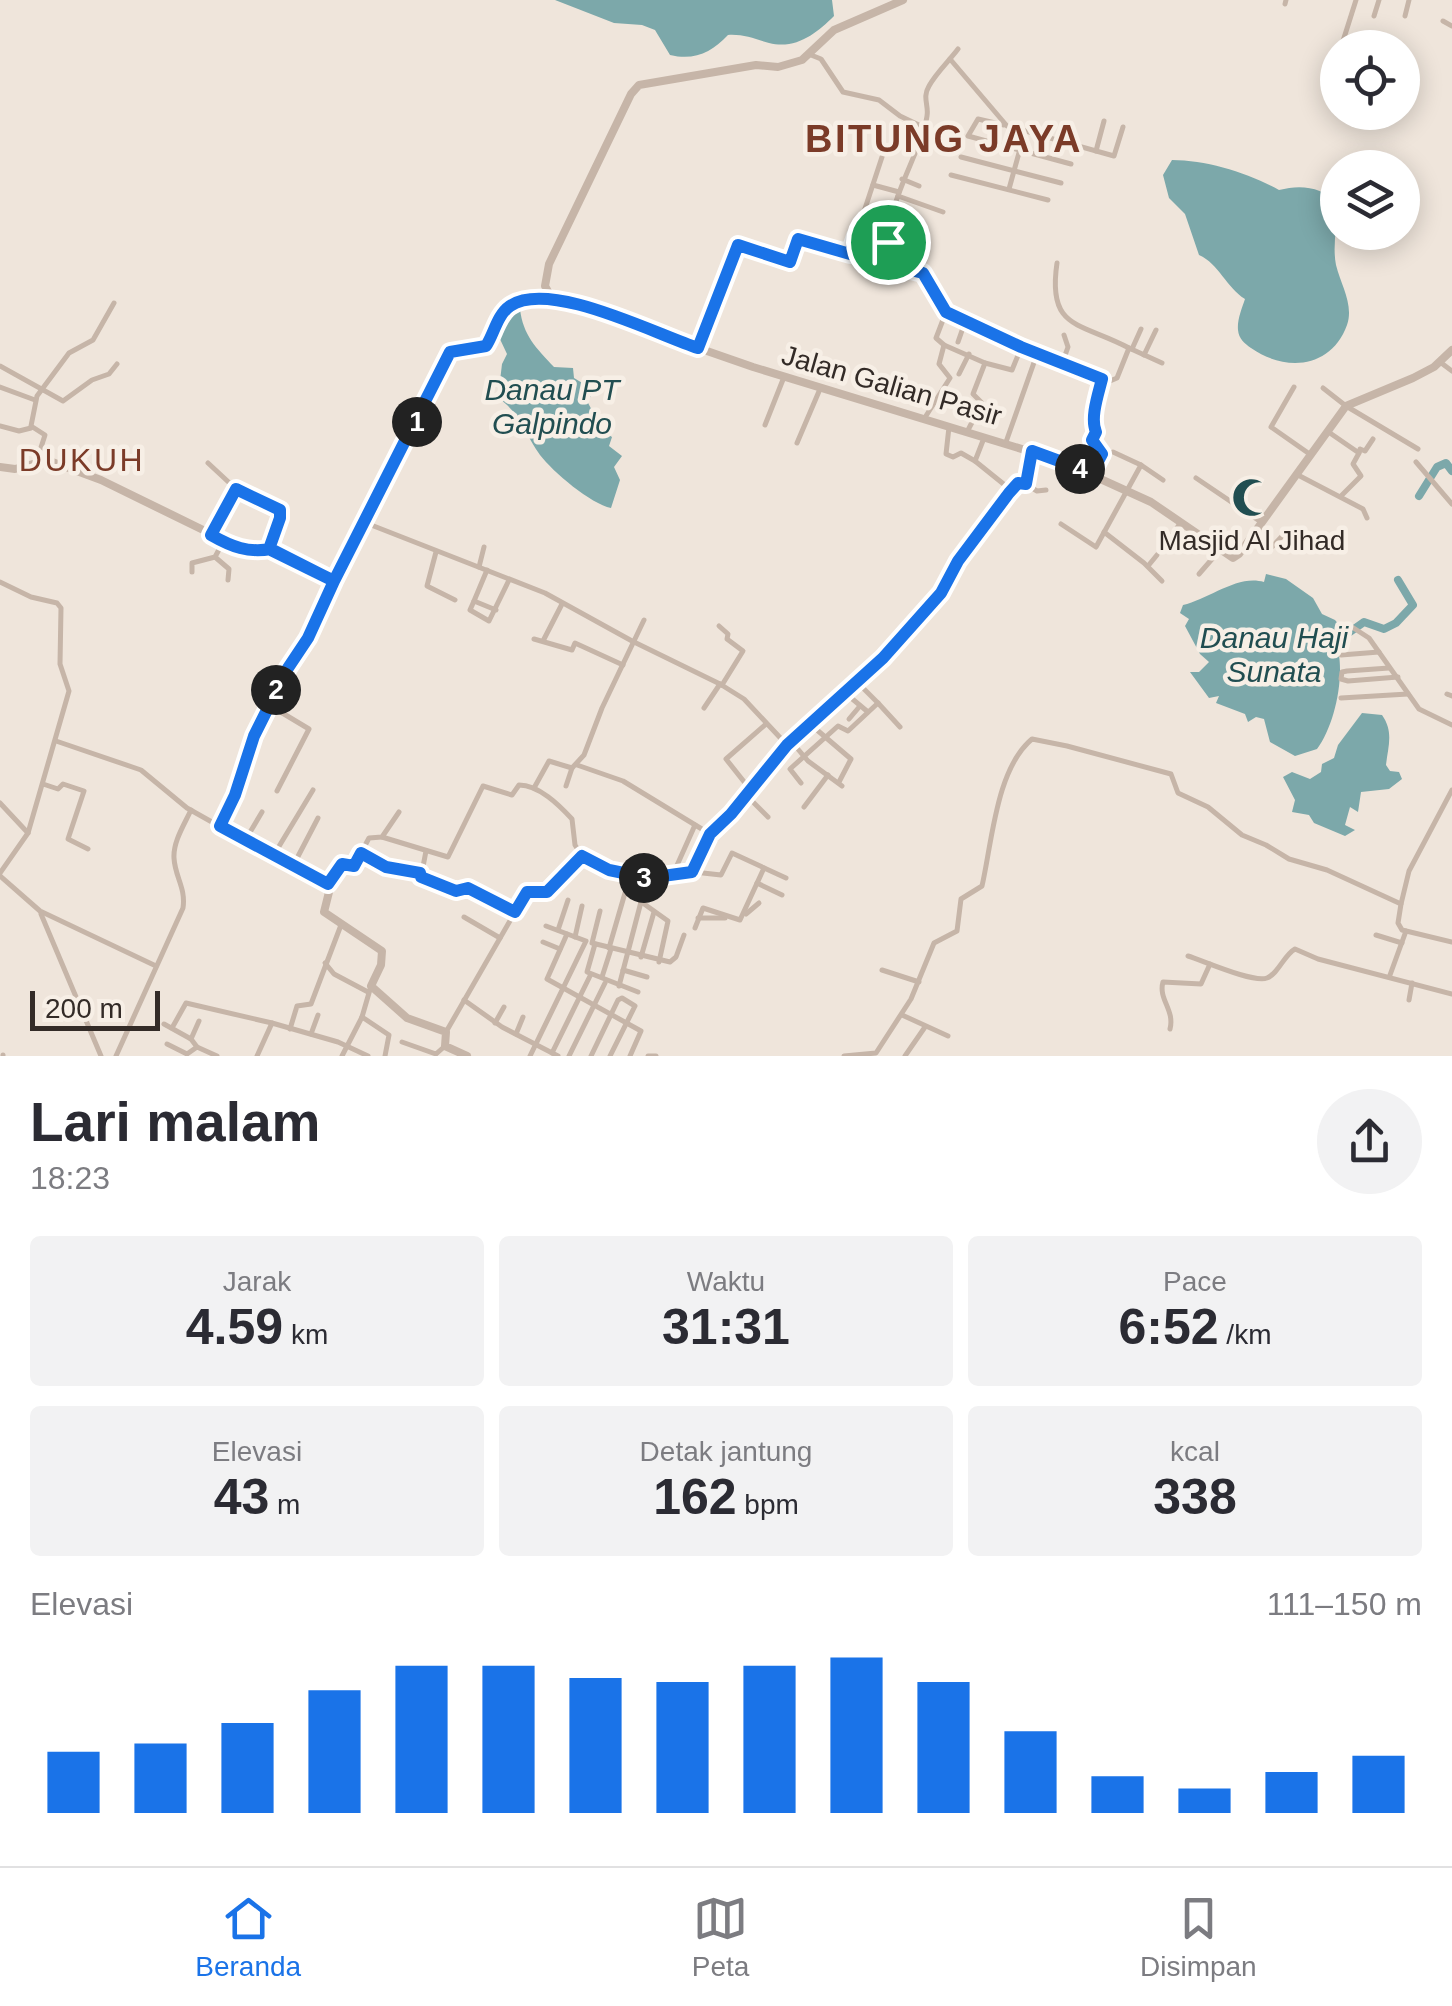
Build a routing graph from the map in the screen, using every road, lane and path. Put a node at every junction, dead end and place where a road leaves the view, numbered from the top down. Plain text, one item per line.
1 (903, 0) edge
2 (1356, 0) edge
3 (1378, 0) edge
4 (1409, 0) edge
5 (1374, 16) dead end
6 (1405, 16) dead end
7 (1443, 21) dead end
8 (1452, 26) edge
9 (1346, 30) edge
10 (958, 49) dead end
11 (811, 56) junction
12 (950, 59) junction
13 (1104, 121) dead end
14 (1007, 126) junction
15 (924, 127) junction
16 (1123, 127) dead end
17 (1025, 131) junction
18 (916, 145) junction
19 (926, 148) dead end
20 (1019, 151) junction
21 (1096, 151) junction
22 (882, 157) dead end
23 (961, 157) dead end
24 (1071, 164) dead end
25 (1014, 170) junction
26 (951, 175) dead end
27 (902, 179) junction
28 (1062, 183) dead end
29 (873, 185) junction
30 (920, 186) dead end
31 (1009, 189) junction
32 (899, 194) junction
33 (1048, 200) dead end
34 (943, 212) dead end
35 (891, 224) junction
36 (856, 236) junction
37 (914, 240) dead end
38 (888, 242) junction
39 (1057, 262) dead end
40 (552, 298) junction
41 (114, 303) dead end
42 (946, 312) junction
43 (965, 322) junction
44 (1141, 329) dead end
45 (1156, 330) dead end
46 (1064, 336) dead end
47 (958, 342) dead end
48 (944, 345) junction
49 (1021, 347) junction
50 (698, 348) junction
51 (1131, 349) junction
52 (1452, 350) edge
53 (969, 354) junction
54 (1036, 354) junction
55 (1144, 355) junction
56 (1440, 362) junction
57 (985, 363) junction
58 (1162, 363) dead end
59 (117, 364) dead end
60 (1062, 364) junction
61 (0, 366) edge
62 (1013, 369) junction
63 (1452, 370) edge
64 (959, 374) dead end
65 (1028, 374) junction
66 (784, 377) junction
67 (1102, 379) junction
68 (0, 387) edge
69 (1294, 387) dead end
70 (42, 388) junction
71 (820, 388) junction
72 (1323, 388) dead end
73 (35, 400) junction
74 (1346, 406) junction
75 (924, 420) junction
76 (765, 425) dead end
77 (0, 426) edge
78 (949, 427) junction
79 (32, 428) junction
80 (967, 432) junction
81 (1326, 432) junction
82 (985, 437) junction
83 (1373, 440) dead end
84 (1006, 442) junction
85 (797, 443) dead end
86 (1418, 449) dead end
87 (1032, 451) junction
88 (1113, 452) dead end
89 (1311, 454) junction
90 (1358, 454) junction
91 (975, 461) junction
92 (1416, 462) dead end
93 (36, 463) junction
94 (208, 463) dead end
95 (1141, 465) junction
96 (0, 467) edge
97 (1092, 473) junction
98 (1296, 474) junction
99 (1196, 478) dead end
100 (1163, 480) dead end
101 (1026, 484) junction
102 (236, 489) junction
103 (1011, 490) junction
104 (1046, 490) dead end
105 (1128, 490) junction
106 (1341, 496) junction
107 (1452, 504) edge
108 (1366, 518) dead end
109 (366, 522) junction
110 (1181, 522) junction
111 (1261, 522) junction
112 (1061, 524) dead end
113 (1287, 531) dead end
114 (1104, 532) junction
115 (211, 535) junction
116 (1252, 536) junction
117 (1169, 540) dead end
118 (223, 542) junction
119 (484, 547) dead end
120 (269, 549) junction
121 (1219, 551) junction
122 (436, 552) junction
123 (1157, 555) dead end
124 (215, 557) junction
125 (1148, 566) junction
126 (479, 567) junction
127 (488, 570) junction
128 (192, 572) dead end
129 (1199, 574) dead end
130 (228, 580) dead end
131 (508, 580) junction
132 (334, 581) junction
133 (1162, 581) dead end
134 (0, 582) edge
135 (455, 600) dead end
136 (474, 602) junction
137 (562, 603) junction
138 (496, 610) junction
139 (644, 620) dead end
140 (719, 626) dead end
141 (1355, 630) dead end
142 (534, 638) dead end
143 (542, 641) junction
144 (632, 642) junction
145 (1379, 652) junction
146 (1341, 655) dead end
147 (623, 665) junction
148 (1391, 668) junction
149 (1398, 677) junction
150 (857, 682) junction
151 (721, 684) junction
152 (844, 692) junction
153 (1408, 694) junction
154 (1341, 698) dead end
155 (878, 703) junction
156 (269, 705) junction
157 (860, 706) junction
158 (704, 708) dead end
159 (868, 712) junction
160 (849, 719) dead end
161 (766, 724) junction
162 (810, 724) junction
163 (1452, 725) edge
164 (900, 727) dead end
165 (826, 738) junction
166 (56, 741) junction
167 (789, 743) junction
168 (805, 758) junction
169 (575, 767) junction
170 (828, 775) junction
171 (801, 783) dead end
172 (43, 784) junction
173 (566, 786) dead end
174 (534, 788) junction
175 (313, 790) dead end
176 (1452, 790) edge
177 (277, 791) dead end
178 (747, 791) junction
179 (0, 804) edge
180 (804, 807) dead end
181 (191, 810) junction
182 (262, 812) dead end
183 (399, 812) dead end
184 (768, 816) dead end
185 (318, 818) dead end
186 (695, 825) junction
187 (220, 826) junction
188 (28, 833) junction
189 (710, 834) junction
190 (382, 837) junction
191 (246, 839) junction
192 (88, 849) dead end
193 (426, 851) junction
194 (275, 853) junction
195 (361, 853) junction
196 (582, 856) junction
197 (294, 864) junction
198 (764, 868) junction
199 (674, 872) junction
200 (692, 872) junction
201 (420, 873) junction
202 (0, 874) edge
203 (648, 878) junction
204 (786, 878) dead end
205 (757, 882) junction
206 (328, 884) junction
207 (782, 895) dead end
208 (641, 897) junction
209 (750, 899) junction
210 (568, 900) dead end
211 (1401, 904) junction
212 (582, 906) dead end
213 (654, 910) junction
214 (40, 911) junction
215 (600, 911) dead end
216 (515, 912) junction
217 (464, 917) dead end
218 (742, 918) junction
219 (62, 922) junction
220 (341, 925) junction
221 (546, 926) dead end
222 (695, 928) dead end
223 (558, 930) junction
224 (1406, 931) junction
225 (50, 935) junction
226 (571, 935) junction
227 (684, 935) dead end
228 (1376, 935) dead end
229 (500, 938) junction
230 (542, 942) dead end
231 (1452, 942) edge
232 (1402, 943) junction
233 (594, 944) junction
234 (610, 948) junction
235 (560, 949) junction
236 (627, 953) junction
237 (1188, 956) dead end
238 (641, 957) junction
239 (659, 962) junction
240 (325, 963) junction
241 (1210, 964) junction
242 (156, 966) junction
243 (623, 970) junction
244 (882, 970) dead end
245 (1390, 975) junction
246 (590, 976) dead end
247 (647, 978) dead end
248 (603, 980) junction
249 (920, 982) junction
250 (1412, 983) junction
251 (619, 986) junction
252 (370, 989) junction
253 (564, 991) junction
254 (638, 992) dead end
255 (1452, 994) edge
256 (580, 999) junction
257 (464, 1000) junction
258 (1409, 1000) dead end
259 (504, 1007) dead end
260 (595, 1007) junction
261 (318, 1014) dead end
262 (611, 1015) junction
263 (902, 1015) junction
264 (362, 1017) junction
265 (524, 1017) dead end
266 (199, 1021) dead end
267 (495, 1022) junction
268 (272, 1023) junction
269 (627, 1023) junction
270 (164, 1024) dead end
271 (172, 1028) junction
272 (290, 1028) junction
273 (924, 1028) junction
274 (1170, 1029) dead end
275 (446, 1032) junction
276 (311, 1034) junction
277 (516, 1034) junction
278 (948, 1036) dead end
279 (191, 1039) junction
280 (402, 1042) dead end
281 (166, 1044) dead end
282 (536, 1045) junction
283 (348, 1046) junction
284 (445, 1046) junction
285 (197, 1047) junction
286 (554, 1055) edge
287 (872, 1055) edge
288 (101, 1056) edge
289 (116, 1056) edge
290 (216, 1056) edge
291 (256, 1056) edge
292 (342, 1056) edge
293 (368, 1056) edge
294 (384, 1056) edge
295 (467, 1056) edge
296 (530, 1056) edge
297 (569, 1056) edge
298 (591, 1056) edge
299 (610, 1056) edge
300 (630, 1056) edge
301 (648, 1056) edge
302 (656, 1056) edge
303 (844, 1056) edge
304 (906, 1056) edge

1 - 11 street
2 - 9 street
3 - 5 street
4 - 6 street
7 - 8 street
10 - 12 street
11 - 15 street
11 - 40 street
12 - 14 street
12 - 15 street
13 - 21 street
14 - 17 street
14 - 20 street
15 - 18 street
16 - 21 street
17 - 20 street
17 - 21 street
18 - 19 street
18 - 27 street
20 - 24 street
20 - 25 street
22 - 29 street
23 - 25 street
25 - 28 street
25 - 31 street
26 - 31 street
27 - 30 street
27 - 32 street
29 - 32 street
29 - 36 street
31 - 33 street
32 - 34 street
32 - 35 street
35 - 37 street
35 - 38 street
36 - 38 street
36 - 50 street
38 - 42 street
39 - 51 street
40 - 50 street, Jalan Galian Pasir
40 - 109 street
41 - 70 street
42 - 43 street
42 - 48 street
43 - 47 street
43 - 49 street
44 - 51 street
45 - 55 street
46 - 60 street
48 - 53 street
48 - 75 street
49 - 54 street
49 - 62 street
50 - 66 street, Jalan Galian Pasir
51 - 55 street
51 - 67 street
52 - 56 street
53 - 57 street
53 - 64 street
54 - 60 street
54 - 65 street
55 - 58 street
56 - 63 street
56 - 74 street
57 - 62 street
57 - 80 street
59 - 70 street
60 - 67 street
61 - 70 street
62 - 65 street
65 - 84 street
66 - 71 street, Jalan Galian Pasir
66 - 76 street
67 - 97 street
68 - 73 street
69 - 89 street
70 - 73 street
71 - 75 street, Jalan Galian Pasir
71 - 85 street
72 - 74 street
73 - 79 street
74 - 81 street
74 - 86 street
75 - 78 street, Jalan Galian Pasir
77 - 79 street
78 - 80 street, Jalan Galian Pasir
78 - 91 street
79 - 93 street
80 - 82 street, Jalan Galian Pasir
81 - 89 street
81 - 90 street
82 - 84 street, Jalan Galian Pasir
82 - 91 street
83 - 90 street
84 - 87 street, Jalan Galian Pasir
87 - 97 street, Jalan Galian Pasir
87 - 101 street
88 - 95 street
89 - 98 street
90 - 106 street
91 - 103 street
92 - 107 street
93 - 96 street
93 - 115 street
94 - 102 street
95 - 100 street
95 - 105 street
97 - 105 street, Jalan Galian Pasir
98 - 106 street
98 - 111 street
99 - 111 street
101 - 103 street
101 - 104 street
102 - 115 street
102 - 120 street
103 - 150 street
105 - 110 street, Jalan Galian Pasir
105 - 114 street
106 - 108 street
109 - 122 street
109 - 132 street
110 - 117 street
110 - 121 street, Jalan Galian Pasir
111 - 116 street
112 - 114 street
113 - 116 street
114 - 125 street
115 - 118 street
116 - 121 street
118 - 120 street
118 - 124 street
119 - 126 street
120 - 132 street
121 - 129 street
122 - 126 street
122 - 135 street
123 - 125 street
124 - 128 street
124 - 130 street
125 - 133 street
126 - 127 street
127 - 131 street
127 - 136 street
131 - 137 street
131 - 138 street
132 - 156 street
134 - 166 street
136 - 138 street
136 - 138 street
137 - 143 street
137 - 144 street
139 - 144 street
140 - 151 street
141 - 145 street
142 - 143 street
143 - 147 street
144 - 147 street
144 - 151 street
145 - 146 street
145 - 148 street
147 - 169 street
148 - 149 street
148 - 149 street
149 - 153 street
150 - 152 street
150 - 155 street
151 - 158 street
151 - 161 street
152 - 157 street
152 - 162 street
153 - 154 street
153 - 163 street
155 - 159 street
155 - 164 street
156 - 177 street
156 - 187 street
157 - 159 street
157 - 160 street
159 - 165 street
161 - 167 street
161 - 178 street
162 - 165 street
162 - 167 street
165 - 168 street
165 - 170 street
166 - 172 street
166 - 181 street
167 - 168 street
167 - 178 street
168 - 170 street
168 - 171 street
169 - 173 street
169 - 174 street
169 - 186 street
170 - 180 street
172 - 188 street
172 - 192 street
174 - 193 street
174 - 196 street
175 - 194 street
176 - 211 street
178 - 184 street
178 - 189 street
179 - 188 street
181 - 187 street
181 - 242 street
182 - 191 street
183 - 190 street
185 - 197 street
186 - 189 street
186 - 199 street
187 - 191 street
188 - 202 street
189 - 200 street
190 - 193 street
190 - 195 street
191 - 194 street
193 - 201 street
194 - 197 street
195 - 201 street
195 - 206 street
196 - 203 street
196 - 216 street
197 - 206 street
198 - 200 street
198 - 204 street
198 - 205 street
199 - 200 street
199 - 203 street
201 - 216 street
202 - 214 street
203 - 208 street
205 - 207 street
205 - 209 street
206 - 220 street
208 - 213 street
208 - 234 street
208 - 236 street
209 - 218 street
209 - 218 street
210 - 223 street
211 - 224 street
211 - 249 street
212 - 226 street
213 - 238 street
213 - 239 street
214 - 219 street
214 - 225 street
215 - 233 street
216 - 229 street
217 - 229 street
218 - 222 street
219 - 225 street
219 - 242 street
220 - 240 street
220 - 252 street
221 - 223 street
223 - 226 street
224 - 231 street
224 - 232 street
225 - 288 street
226 - 235 street
226 - 253 street
227 - 239 street
228 - 232 street
229 - 257 street
230 - 235 street
232 - 245 street
233 - 234 street
233 - 248 street
234 - 236 street
234 - 248 street
235 - 253 street
236 - 238 street
236 - 243 street
237 - 241 street
238 - 239 street
240 - 252 street
240 - 272 street
241 - 245 street
241 - 274 street
242 - 289 street
243 - 247 street
243 - 251 street
244 - 249 street
245 - 250 street
246 - 256 street
248 - 251 street
248 - 260 street
249 - 263 street
250 - 255 street
250 - 258 street
251 - 254 street
252 - 264 street
252 - 275 street
253 - 256 street
253 - 282 street
256 - 260 street
256 - 286 street
257 - 267 street
257 - 275 street
259 - 267 street
260 - 262 street
260 - 297 street
261 - 276 street
262 - 269 street
262 - 269 street
262 - 298 street
263 - 273 street
263 - 287 street
264 - 283 street
264 - 294 street
265 - 277 street
266 - 279 street
267 - 277 street
268 - 271 street
268 - 272 street
268 - 291 street
269 - 299 street
269 - 300 street
270 - 271 street
271 - 279 street
272 - 276 street
273 - 278 street
273 - 304 street
275 - 284 street
276 - 283 street
277 - 282 street
279 - 285 street
280 - 284 street
281 - 285 street
282 - 286 street
282 - 296 street
283 - 292 street
283 - 293 street
284 - 295 street
285 - 290 street
287 - 303 street
301 - 302 street

